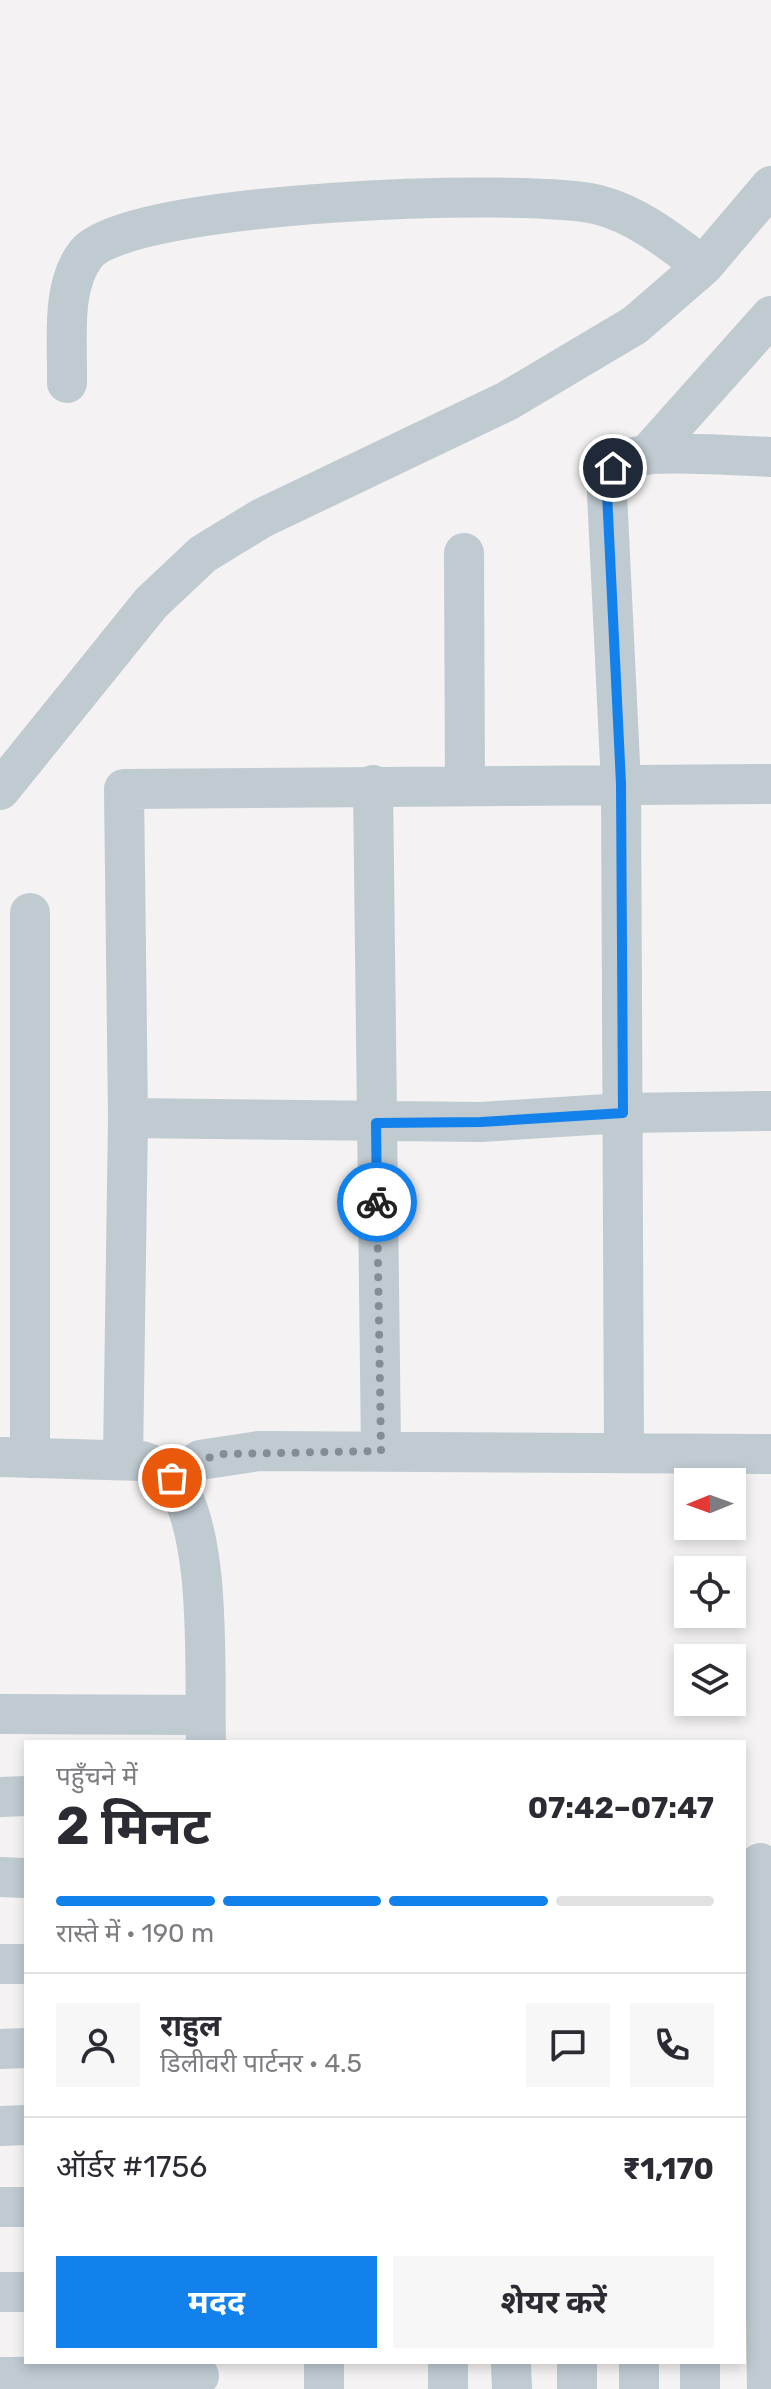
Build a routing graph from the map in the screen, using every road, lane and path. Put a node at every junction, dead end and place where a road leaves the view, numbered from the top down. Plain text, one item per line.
1 (771, 186) edge
2 (703, 266) junction
3 (771, 316) edge
4 (67, 383) dead end
5 (647, 455) junction
6 (771, 457) edge
7 (464, 553) dead end
8 (621, 784) junction
9 (771, 784) edge
10 (373, 785) junction
11 (465, 785) junction
12 (0, 790) edge
13 (30, 913) dead end
14 (771, 1111) edge
15 (623, 1113) junction
16 (128, 1118) junction
17 (376, 1123) junction
18 (381, 1451) junction
19 (624, 1452) junction
20 (771, 1454) edge
21 (15, 1458) edge
22 (123, 1460) junction
23 (172, 1478) junction
24 (0, 1714) edge
25 (205, 1729) edge
26 (24, 1796) edge
27 (0, 1797) edge
28 (758, 1863) edge
29 (0, 1877) edge
30 (24, 1878) edge
31 (0, 1964) edge
32 (24, 1964) edge
33 (24, 2048) edge
34 (0, 2049) edge
35 (24, 2125) edge
36 (0, 2126) edge
37 (0, 2207) edge
38 (24, 2207) edge
39 (759, 2214) edge
40 (0, 2292) edge
41 (24, 2292) edge
42 (324, 2364) edge
43 (448, 2364) edge
44 (577, 2364) edge
45 (639, 2364) edge
46 (700, 2364) edge
47 (200, 2376) edge
48 (0, 2377) edge
49 (324, 2389) edge
50 (448, 2389) edge
51 (577, 2389) edge
52 (639, 2389) edge
53 (700, 2389) edge
54 (767, 2389) edge

1 - 2 street
2 - 4 street
2 - 12 street
3 - 5 street
5 - 6 street
5 - 8 street
7 - 11 street
8 - 9 street
8 - 11 street
8 - 15 street
10 - 11 street
10 - 16 street
10 - 17 street
13 - 21 street
14 - 15 street
15 - 17 street
15 - 19 street
16 - 17 street
16 - 22 street
17 - 18 street
18 - 19 street
18 - 23 street
19 - 20 street
21 - 22 street
22 - 23 street
23 - 25 street
24 - 25 street
26 - 27 street
28 - 39 street
29 - 30 street
31 - 32 street
33 - 34 street
35 - 36 street
37 - 38 street
39 - 54 street
40 - 41 street
42 - 49 street
43 - 50 street
44 - 51 street
45 - 52 street
46 - 53 street
47 - 48 street

